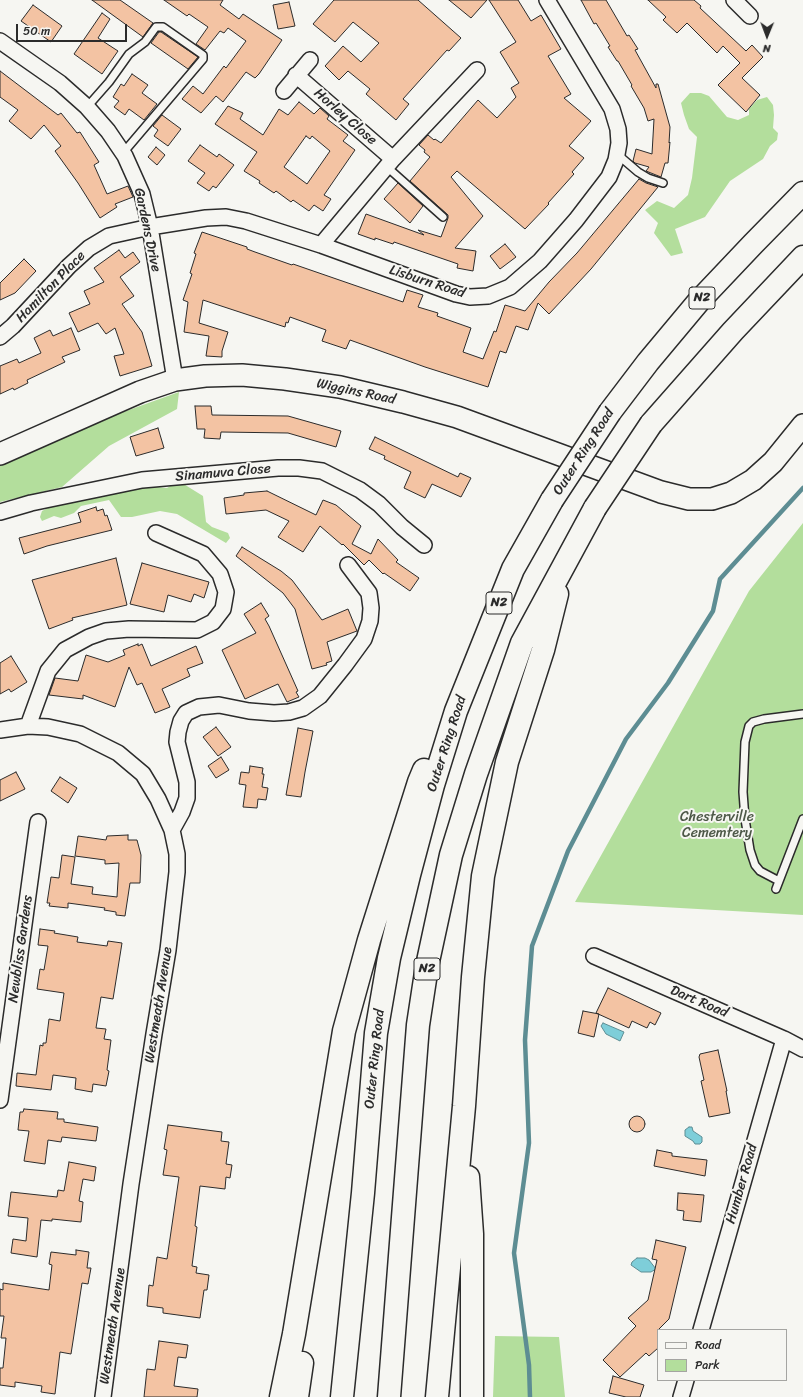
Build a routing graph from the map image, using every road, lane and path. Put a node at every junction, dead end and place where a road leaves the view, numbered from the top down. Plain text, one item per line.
1 (547, 0) edge
2 (734, 0) edge
3 (750, 16) dead end
4 (0, 41) edge
5 (310, 60) dead end
6 (477, 70) dead end
7 (296, 75) junction
8 (284, 91) dead end
9 (87, 107) junction
10 (123, 153) junction
11 (617, 154) junction
12 (390, 163) junction
13 (663, 183) dead end
14 (803, 193) edge
15 (443, 217) dead end
16 (150, 227) junction
17 (321, 245) junction
18 (803, 257) edge
19 (0, 337) edge
20 (175, 380) junction
21 (803, 425) edge
22 (0, 454) edge
23 (0, 512) edge
24 (156, 533) dead end
25 (424, 545) dead end
26 (565, 564) junction
27 (348, 565) dead end
28 (456, 711) junction
29 (803, 714) edge
30 (28, 726) junction
31 (0, 730) edge
32 (803, 819) edge
33 (38, 822) dead end
34 (172, 830) junction
35 (779, 881) junction
36 (776, 889) dead end
37 (594, 956) dead end
38 (784, 1039) junction
39 (803, 1049) edge
40 (0, 1100) edge
41 (464, 1106) junction
42 (323, 1161) junction
43 (700, 1329) edge
44 (686, 1381) edge
45 (103, 1397) edge
46 (281, 1397) edge
47 (297, 1397) edge
48 (342, 1397) edge
49 (389, 1397) edge
50 (437, 1397) edge
51 (472, 1397) edge
52 (681, 1397) edge

1 - 11 street, Lisburn Road
2 - 3 street
4 - 9 street, Gardens Drive
5 - 7 street
6 - 12 street
7 - 8 street
7 - 12 street, Horley Close
9 - 10 street, Gardens Drive
9 - 10 lane
10 - 16 street, Gardens Drive
11 - 13 lane
11 - 17 street, Lisburn Road
12 - 15 lane
12 - 17 street
14 - 28 highway, Outer Ring Road / N2, bridge
16 - 17 street, Lisburn Road
16 - 19 street, Hamilton Place
16 - 20 street, Gardens Drive
18 - 26 highway, N2, bridge
20 - 21 street, Wiggins Road
20 - 22 street, Wiggins Road
23 - 25 street, Sinamuva Close
24 - 30 street
26 - 41 highway
26 - 49 highway, N2
27 - 34 street
28 - 42 highway
28 - 48 highway, Outer Ring Road / N2
29 - 35 lane
30 - 31 street, Westmeath Avenue
30 - 34 street, Westmeath Avenue
32 - 35 lane
33 - 40 street, Newbliss Gardens
34 - 45 street, Westmeath Avenue
35 - 36 lane
37 - 38 street, Dart Road
38 - 39 street, Dart Road
38 - 43 street, Humber Road
41 - 50 highway
41 - 51 highway
42 - 46 highway
42 - 47 highway
44 - 52 street

